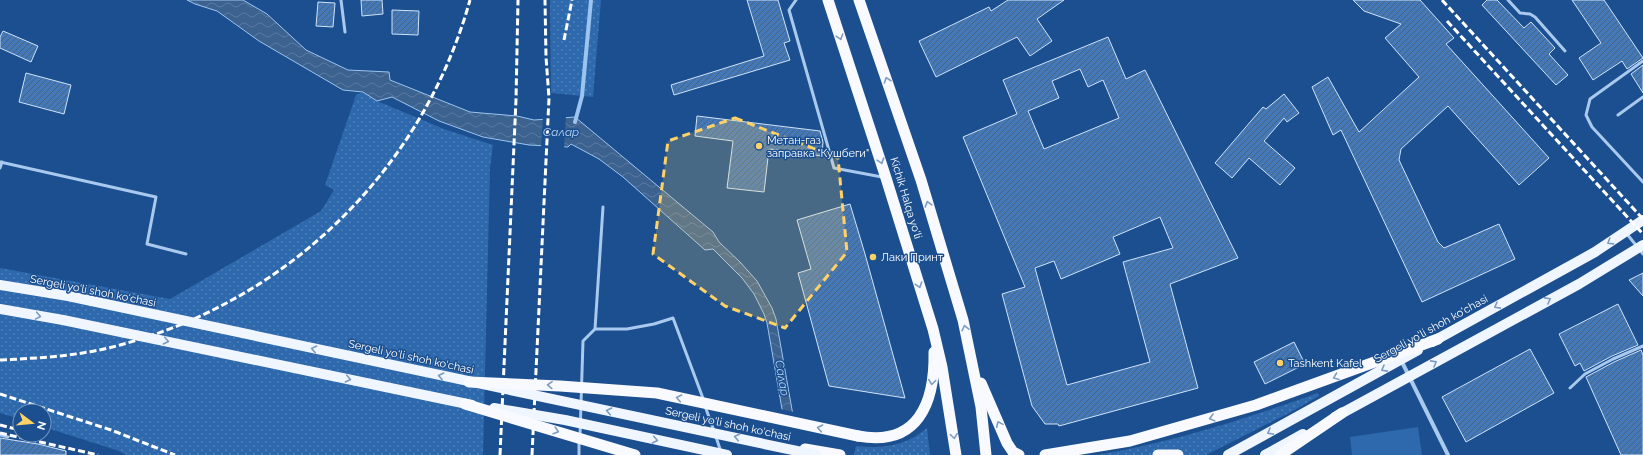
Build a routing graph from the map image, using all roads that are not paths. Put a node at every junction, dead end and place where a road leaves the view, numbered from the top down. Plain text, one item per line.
1 (341, 0) edge
2 (796, 0) edge
3 (828, 0) edge
4 (859, 0) edge
5 (1508, 0) edge
6 (345, 32) dead end
7 (1565, 51) dead end
8 (1643, 61) edge
9 (1643, 97) edge
10 (1618, 115) dead end
11 (1, 162) edge
12 (0, 168) edge
13 (886, 178) junction
14 (1643, 182) edge
15 (603, 207) dead end
16 (1643, 220) edge
17 (1626, 232) junction
18 (1642, 249) edge
19 (186, 254) dead end
20 (0, 284) edge
21 (0, 309) edge
22 (595, 329) junction
23 (933, 329) junction
24 (1438, 339) junction
25 (1643, 346) edge
26 (1401, 360) junction
27 (974, 366) junction
28 (1409, 376) junction
29 (469, 382) junction
30 (1570, 388) dead end
31 (466, 404) junction
32 (1342, 413) junction
33 (0, 435) edge
34 (8, 437) dead end
35 (759, 442) junction
36 (1051, 454) edge
37 (579, 455) edge
38 (635, 455) edge
39 (722, 455) edge
40 (727, 455) edge
41 (816, 455) edge
42 (840, 455) edge
43 (956, 455) edge
44 (986, 455) edge
45 (1019, 455) edge
46 (1158, 455) edge
47 (1178, 455) edge
48 (1228, 455) edge
49 (1265, 455) edge
50 (1280, 455) edge
51 (1448, 455) edge

1 - 6 lane
2 - 13 lane
3 -> 13 highway, Kichik Halqa yo'li
27 -> 4 highway, Kichik Halqa yo'li
5 - 7 lane
8 - 14 lane
9 - 10 lane
11 - 12 lane
11 - 19 lane
13 -> 23 highway, Kichik Halqa yo'li
15 - 22 lane
16 - 17 main road, Sergeli yo‘li shoh ko‘chasi
17 - 18 lane
17 -> 24 main road, Sergeli yo‘li shoh ko‘chasi
28 -> 18 main road
29 -> 20 main road, Sergeli yo‘li shoh ko‘chasi, bridge
21 -> 31 main road, bridge
22 - 37 lane
22 - 39 lane
23 -> 29 highway, bridge
23 -> 43 highway, Kichik Halqa yo'li
24 - 26 main road, Sergeli yo‘li shoh ko‘chasi
24 -> 36 highway
25 - 30 lane
26 - 28 street
26 -> 48 main road, Sergeli yo‘li shoh ko‘chasi
27 - 44 highway, Kichik Halqa yo'li
45 -> 27 highway
28 - 32 main road
28 - 51 street
35 -> 29 main road, Sergeli yo‘li shoh ko‘chasi, bridge
31 -> 38 highway, bridge
31 -> 40 main road, bridge
32 - 49 main road
32 - 50 highway
33 - 34 lane
35 - 41 main road, Sergeli yo‘li shoh ko‘chasi, bridge
35 - 42 highway, bridge
46 - 47 highway

